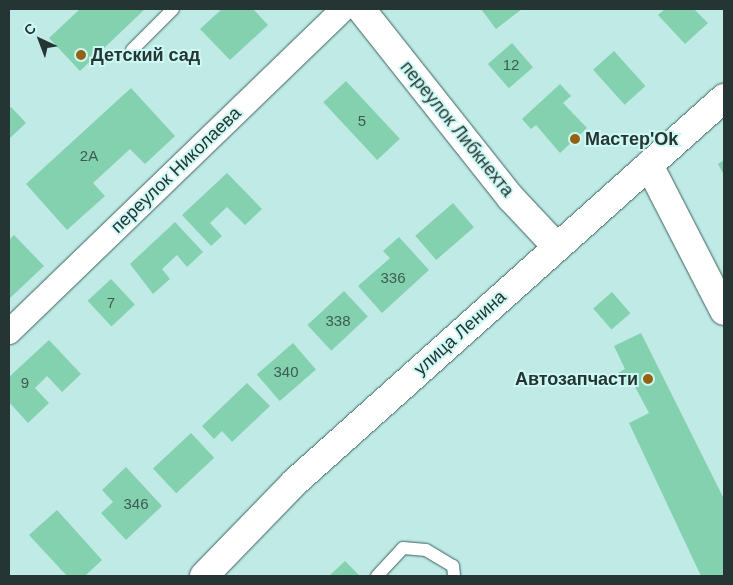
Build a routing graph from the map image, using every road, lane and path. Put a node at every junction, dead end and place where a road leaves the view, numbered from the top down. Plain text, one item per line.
1 (174, 9) edge
2 (343, 9) edge
3 (361, 9) edge
4 (132, 50) dead end
5 (724, 98) edge
6 (649, 165) junction
7 (556, 246) junction
8 (724, 311) edge
9 (9, 332) edge
10 (204, 576) edge
11 (377, 576) edge
12 (454, 576) edge

1 - 4 lane
2 - 9 street, переулок Николаева
3 - 7 main road, переулок Либкнехта
5 - 6 main road, улица Ленина
6 - 7 main road, улица Ленина
6 - 8 main road
7 - 10 main road, улица Ленина
11 - 12 lane

